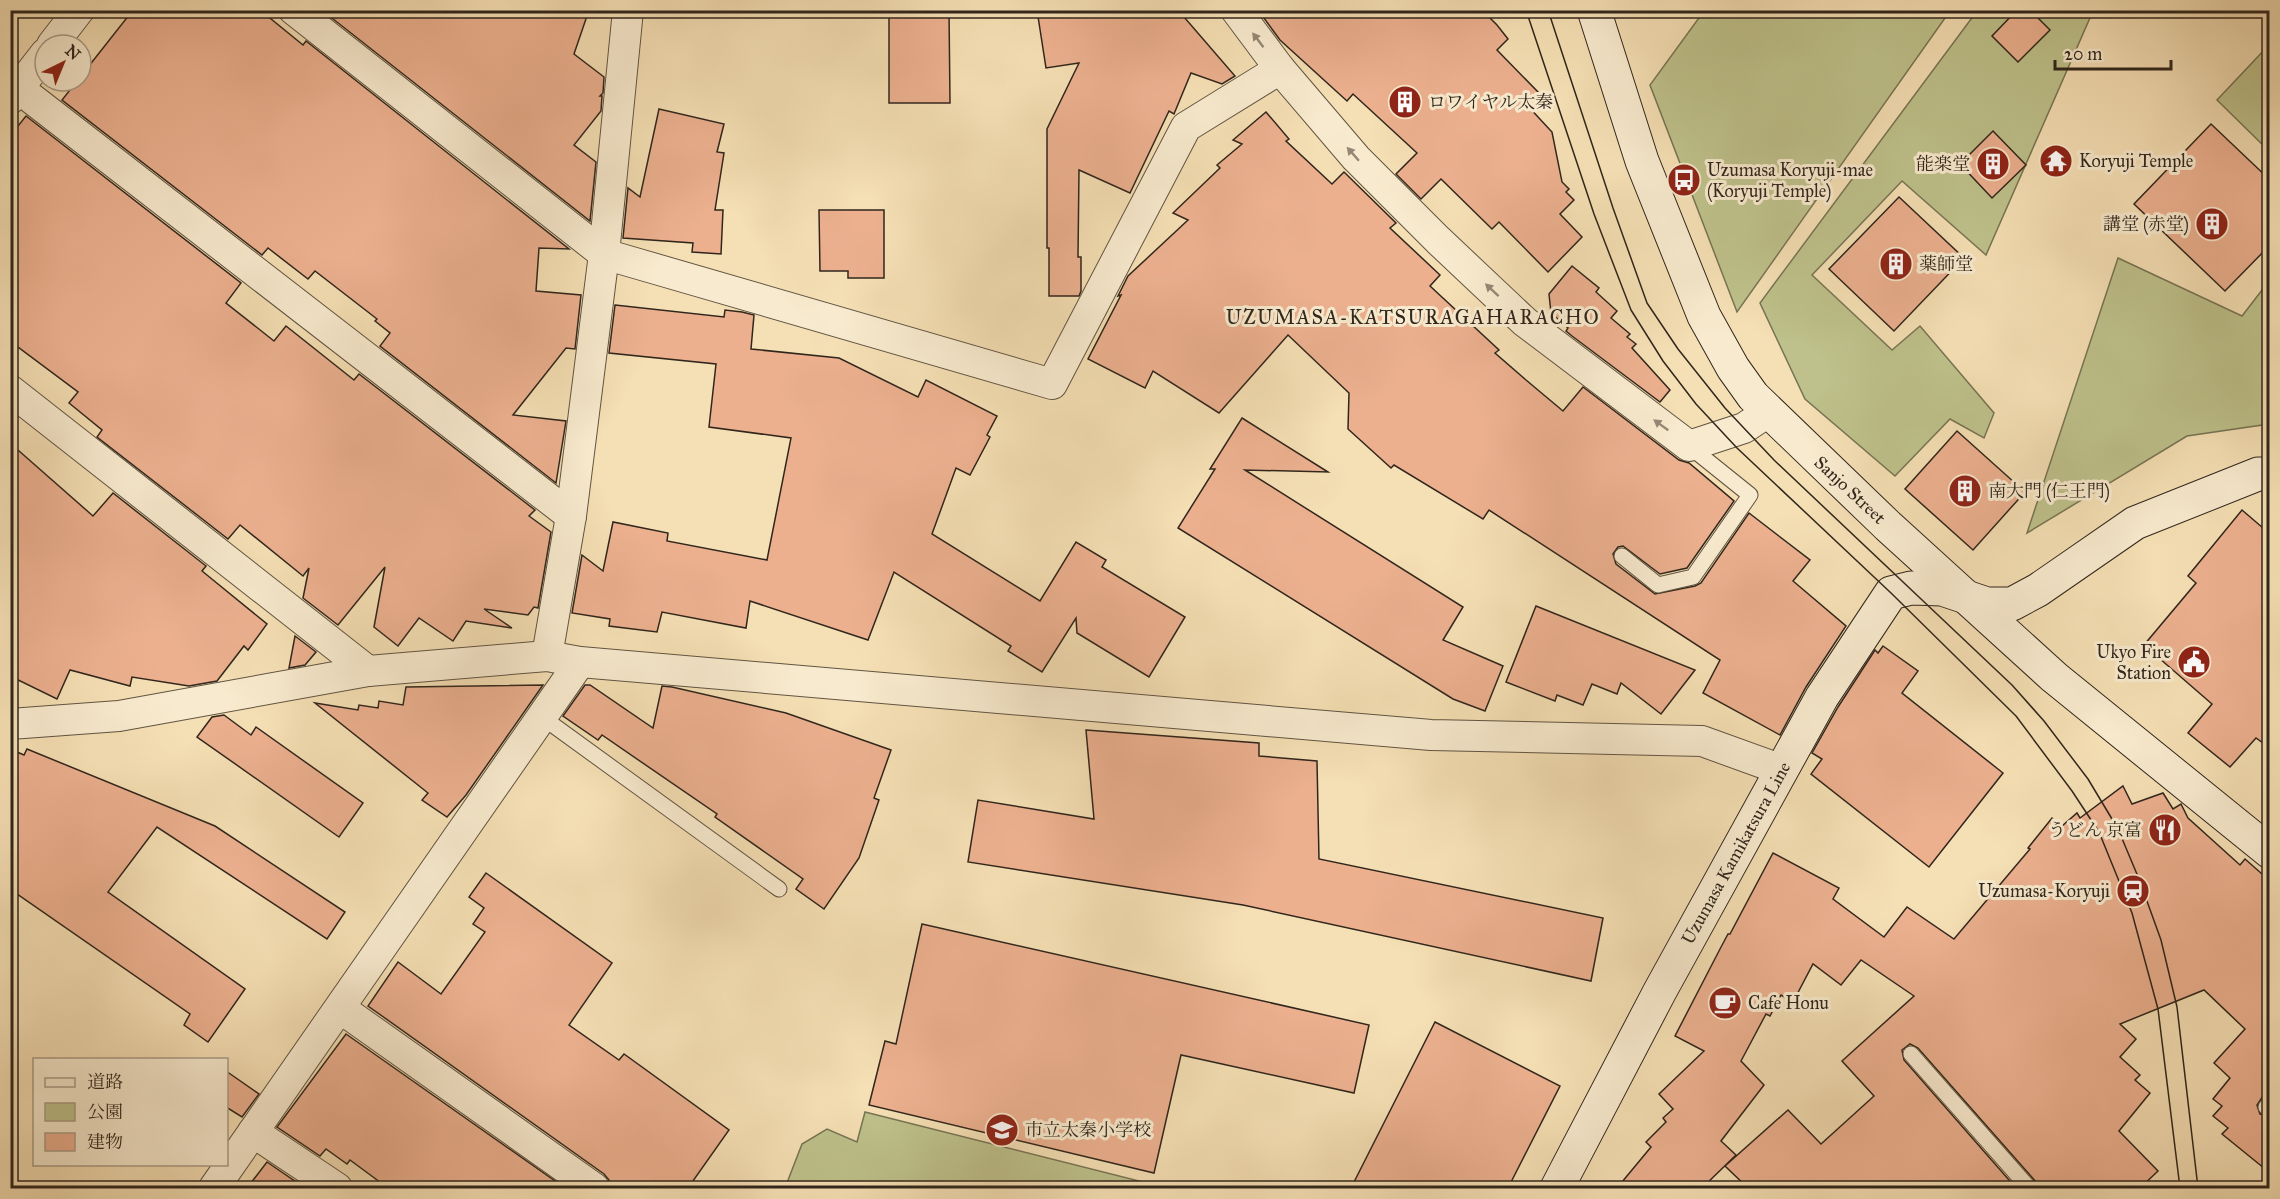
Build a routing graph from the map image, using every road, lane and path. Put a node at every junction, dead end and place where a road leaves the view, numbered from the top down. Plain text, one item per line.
1 (79, 10) edge
2 (294, 10) edge
3 (628, 10) edge
4 (1236, 10) edge
5 (1594, 10) edge
6 (61, 33) edge
7 (33, 69) edge
8 (1280, 69) junction
9 (14, 93) edge
10 (604, 254) junction
11 (10, 390) edge
12 (1768, 412) junction
13 (1689, 446) junction
14 (2270, 474) edge
15 (571, 516) junction
16 (1622, 556) dead end
17 (1965, 597) junction
18 (547, 656) junction
19 (580, 662) junction
20 (368, 671) junction
21 (542, 717) junction
22 (10, 724) edge
23 (1782, 770) junction
24 (2270, 852) edge
25 (779, 890) dead end
26 (340, 1008) junction
27 (1911, 1054) dead end
28 (253, 1132) junction
29 (214, 1188) edge
30 (337, 1188) edge
31 (594, 1188) edge
32 (1557, 1188) edge
33 (2029, 1188) edge

1 - 6 street
2 - 10 street
3 - 10 street
8 -> 4 street
5 - 12 main road, Sanjo Street
7 - 9 street
8 - 10 street
13 -> 8 street
9 - 15 street
10 - 15 street
11 - 20 street
12 - 13 street
12 - 17 main road, Sanjo Street
13 - 16 lane
14 - 17 main road
15 - 18 street
17 - 23 main road, Uzumasa Kamikatsura Line
17 - 24 main road, Sanjo Street
18 - 19 street
18 - 20 street
19 - 21 street
19 - 23 street
20 - 22 street
21 - 25 lane
21 - 26 street
23 - 32 main road, Uzumasa Kamikatsura Line
26 - 28 street
26 - 31 street
27 - 33 lane
28 - 29 street
28 - 30 street

